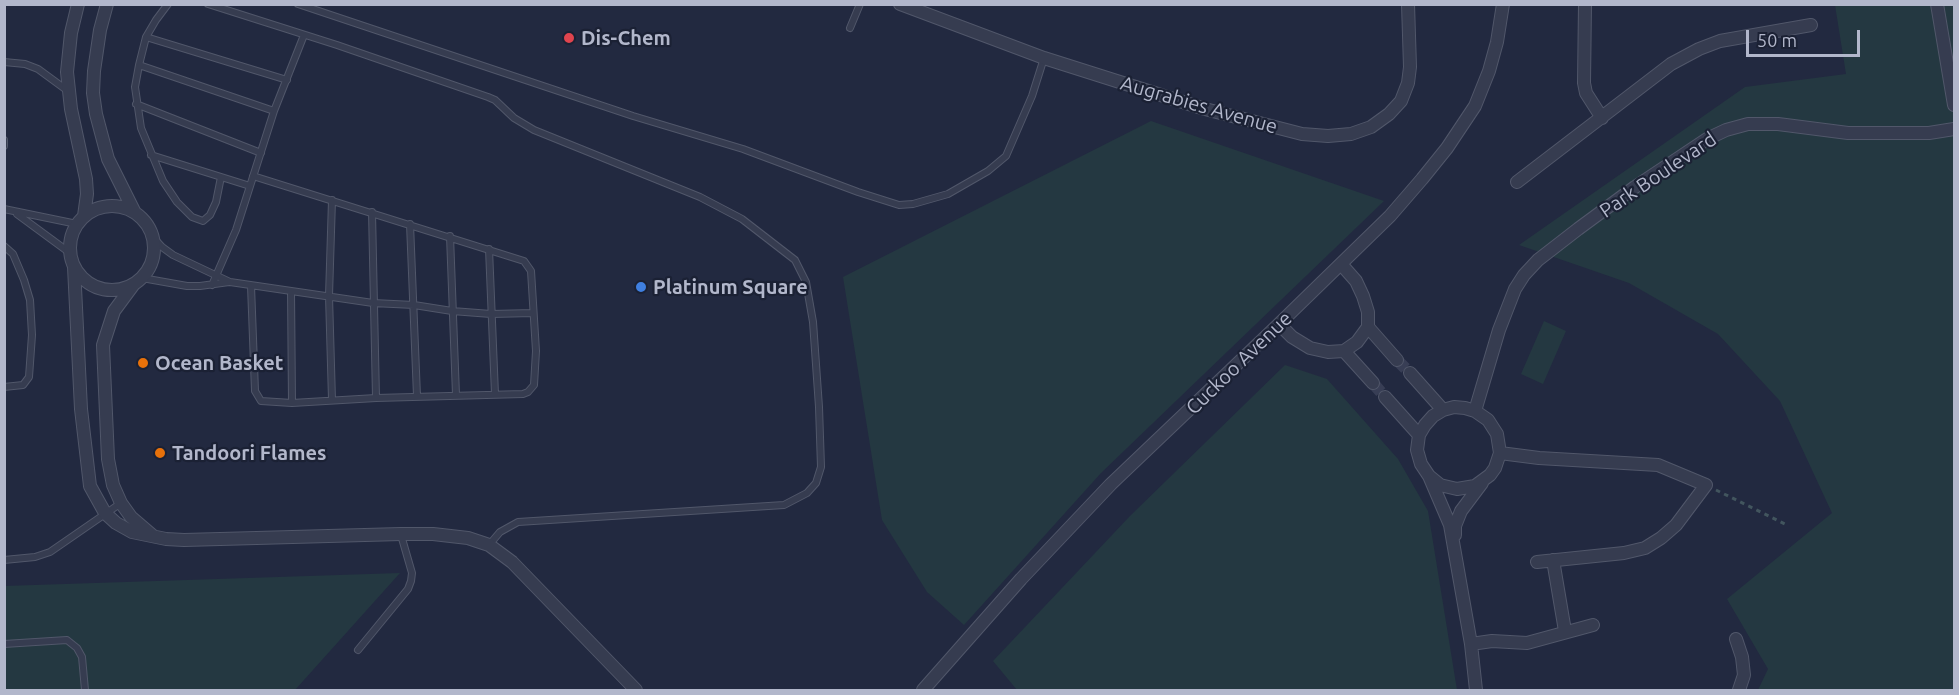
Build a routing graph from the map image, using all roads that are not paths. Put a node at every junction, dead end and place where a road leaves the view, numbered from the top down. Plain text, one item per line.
1 (69, 4) edge
2 (78, 4) edge
3 (107, 4) edge
4 (113, 4) edge
5 (168, 4) edge
6 (208, 4) edge
7 (298, 4) edge
8 (860, 4) edge
9 (900, 4) edge
10 (1408, 4) edge
11 (1503, 4) edge
12 (1585, 4) edge
13 (1937, 4) edge
14 (1811, 25) dead end
15 (850, 28) dead end
16 (100, 30) junction
17 (71, 33) junction
18 (304, 35) junction
19 (146, 37) junction
20 (1044, 58) junction
21 (4, 62) edge
22 (139, 65) junction
23 (287, 80) junction
24 (68, 91) junction
25 (136, 104) junction
26 (1954, 105) edge
27 (274, 111) junction
28 (1602, 118) junction
29 (1954, 129) edge
30 (4, 140) edge
31 (4, 146) edge
32 (261, 153) junction
33 (151, 155) junction
34 (253, 176) junction
35 (221, 177) junction
36 (1517, 182) dead end
37 (250, 186) junction
38 (332, 200) junction
39 (4, 210) edge
40 (372, 212) junction
41 (16, 213) junction
42 (135, 213) junction
43 (80, 220) junction
44 (410, 224) junction
45 (151, 235) junction
46 (450, 236) junction
47 (4, 246) edge
48 (489, 249) junction
49 (70, 254) junction
50 (1341, 264) junction
51 (74, 267) junction
52 (216, 274) junction
53 (138, 281) junction
54 (230, 282) junction
55 (212, 285) junction
56 (251, 286) junction
57 (291, 291) junction
58 (328, 296) junction
59 (373, 303) junction
60 (414, 305) junction
61 (452, 311) junction
62 (534, 313) junction
63 (491, 314) junction
64 (1279, 324) junction
65 (1368, 327) junction
66 (1344, 351) junction
67 (1397, 360) tunnel mouth
68 (1410, 373) tunnel mouth
69 (1373, 383) tunnel mouth
70 (4, 387) edge
71 (495, 394) junction
72 (456, 395) junction
73 (417, 396) junction
74 (1385, 397) tunnel mouth
75 (376, 398) junction
76 (332, 400) junction
77 (292, 403) junction
78 (1443, 410) junction
79 (1475, 411) junction
80 (1419, 435) junction
81 (1500, 453) junction
82 (1429, 477) junction
83 (1483, 482) junction
84 (121, 503) junction
85 (105, 513) junction
86 (400, 534) junction
87 (152, 536) junction
88 (489, 545) junction
89 (1455, 554) junction
90 (4, 560) edge
91 (1553, 560) junction
92 (1537, 562) dead end
93 (1593, 625) dead end
94 (1565, 631) junction
95 (1736, 639) dead end
96 (4, 644) edge
97 (1471, 644) junction
98 (358, 650) dead end
99 (85, 690) edge
100 (636, 690) edge
101 (924, 690) edge
102 (1476, 690) edge
103 (1738, 690) edge

1 - 17 street
2 - 17 street
3 - 16 street
4 - 16 street
5 - 19 lane
6 - 18 lane
7 - 20 lane
8 - 15 lane
9 - 20 street, Augrabies Avenue
10 - 20 street, Augrabies Avenue
11 - 50 street, Cuckoo Avenue
12 - 28 street
13 - 26 street
14 - 28 street
16 - 42 street
17 - 24 street
18 - 23 lane
18 - 88 lane
19 - 22 lane
19 - 23 lane
21 - 24 lane
22 - 25 lane
22 - 27 lane
23 - 27 lane
24 - 43 street
25 - 32 lane
25 - 33 lane
27 - 32 lane
28 - 36 street
29 - 79 street, Park Boulevard
30 - 31 lane
32 - 34 lane
33 - 35 lane
33 - 35 lane
34 - 37 lane
34 - 38 lane
35 - 37 lane
37 - 52 lane
38 - 40 lane
38 - 58 lane
39 - 41 lane
40 - 44 lane
40 - 59 lane
41 - 43 lane
41 - 49 lane
42 - 43 street
42 - 45 street
43 - 49 street
44 - 46 lane
44 - 60 lane
45 - 52 lane
45 - 53 street
46 - 48 lane
46 - 61 lane
47 - 70 lane
48 - 62 lane
48 - 63 lane
49 - 51 street
50 - 64 street, Cuckoo Avenue
50 - 65 street
51 - 53 street
51 - 85 street
52 - 54 lane
52 - 55 lane
53 - 55 lane
53 - 84 street
54 - 55 lane
54 - 56 lane
56 - 57 lane
56 - 77 lane
57 - 58 lane
57 - 77 lane
58 - 59 lane
58 - 76 lane
59 - 60 lane
59 - 75 lane
60 - 61 lane
60 - 73 lane
61 - 63 lane
61 - 72 lane
62 - 63 lane
62 - 71 lane
63 - 71 lane
64 - 66 street
64 - 101 street, Cuckoo Avenue
65 - 66 street
65 - 67 street
66 - 69 street
68 - 78 street
71 - 72 lane
72 - 73 lane
73 - 75 lane
74 - 80 street
75 - 76 lane
76 - 77 lane
78 - 79 street
78 - 80 street
79 - 81 street
80 - 82 street
81 - 83 street
81 - 91 street
82 - 83 street
82 - 89 street
83 - 89 street
84 - 85 lane
84 - 87 street
85 - 87 street
85 - 90 lane
86 - 87 street
86 - 88 street
86 - 98 lane
88 - 100 street
89 - 97 street
91 - 92 street
91 - 94 street
93 - 94 street
94 - 97 street
95 - 103 street
96 - 99 lane
97 - 102 street

